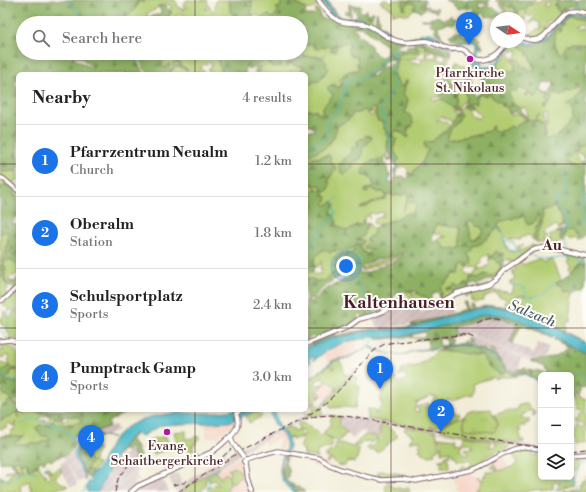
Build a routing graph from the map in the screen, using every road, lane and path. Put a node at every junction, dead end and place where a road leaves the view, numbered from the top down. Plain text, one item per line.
1 (318, 0) edge
2 (586, 13) edge
3 (526, 38) edge
4 (502, 48) edge
5 (0, 177) edge
6 (16, 190) edge
7 (586, 256) edge
8 (16, 288) edge
9 (0, 301) edge
10 (2, 341) edge
11 (16, 341) edge
12 (308, 343) edge
13 (240, 412) edge
14 (230, 440) junction
15 (538, 449) edge
16 (586, 454) edge
17 (574, 455) edge
18 (246, 461) junction
19 (252, 491) edge
20 (131, 492) edge

1 - 4 main road
2 - 3 main road
5 - 6 main road
7 - 12 main road
8 - 9 main road
10 - 11 main road
13 - 14 main road
14 - 18 main road, bridge
14 - 20 main road
15 - 18 main road
16 - 17 main road
18 - 19 main road

